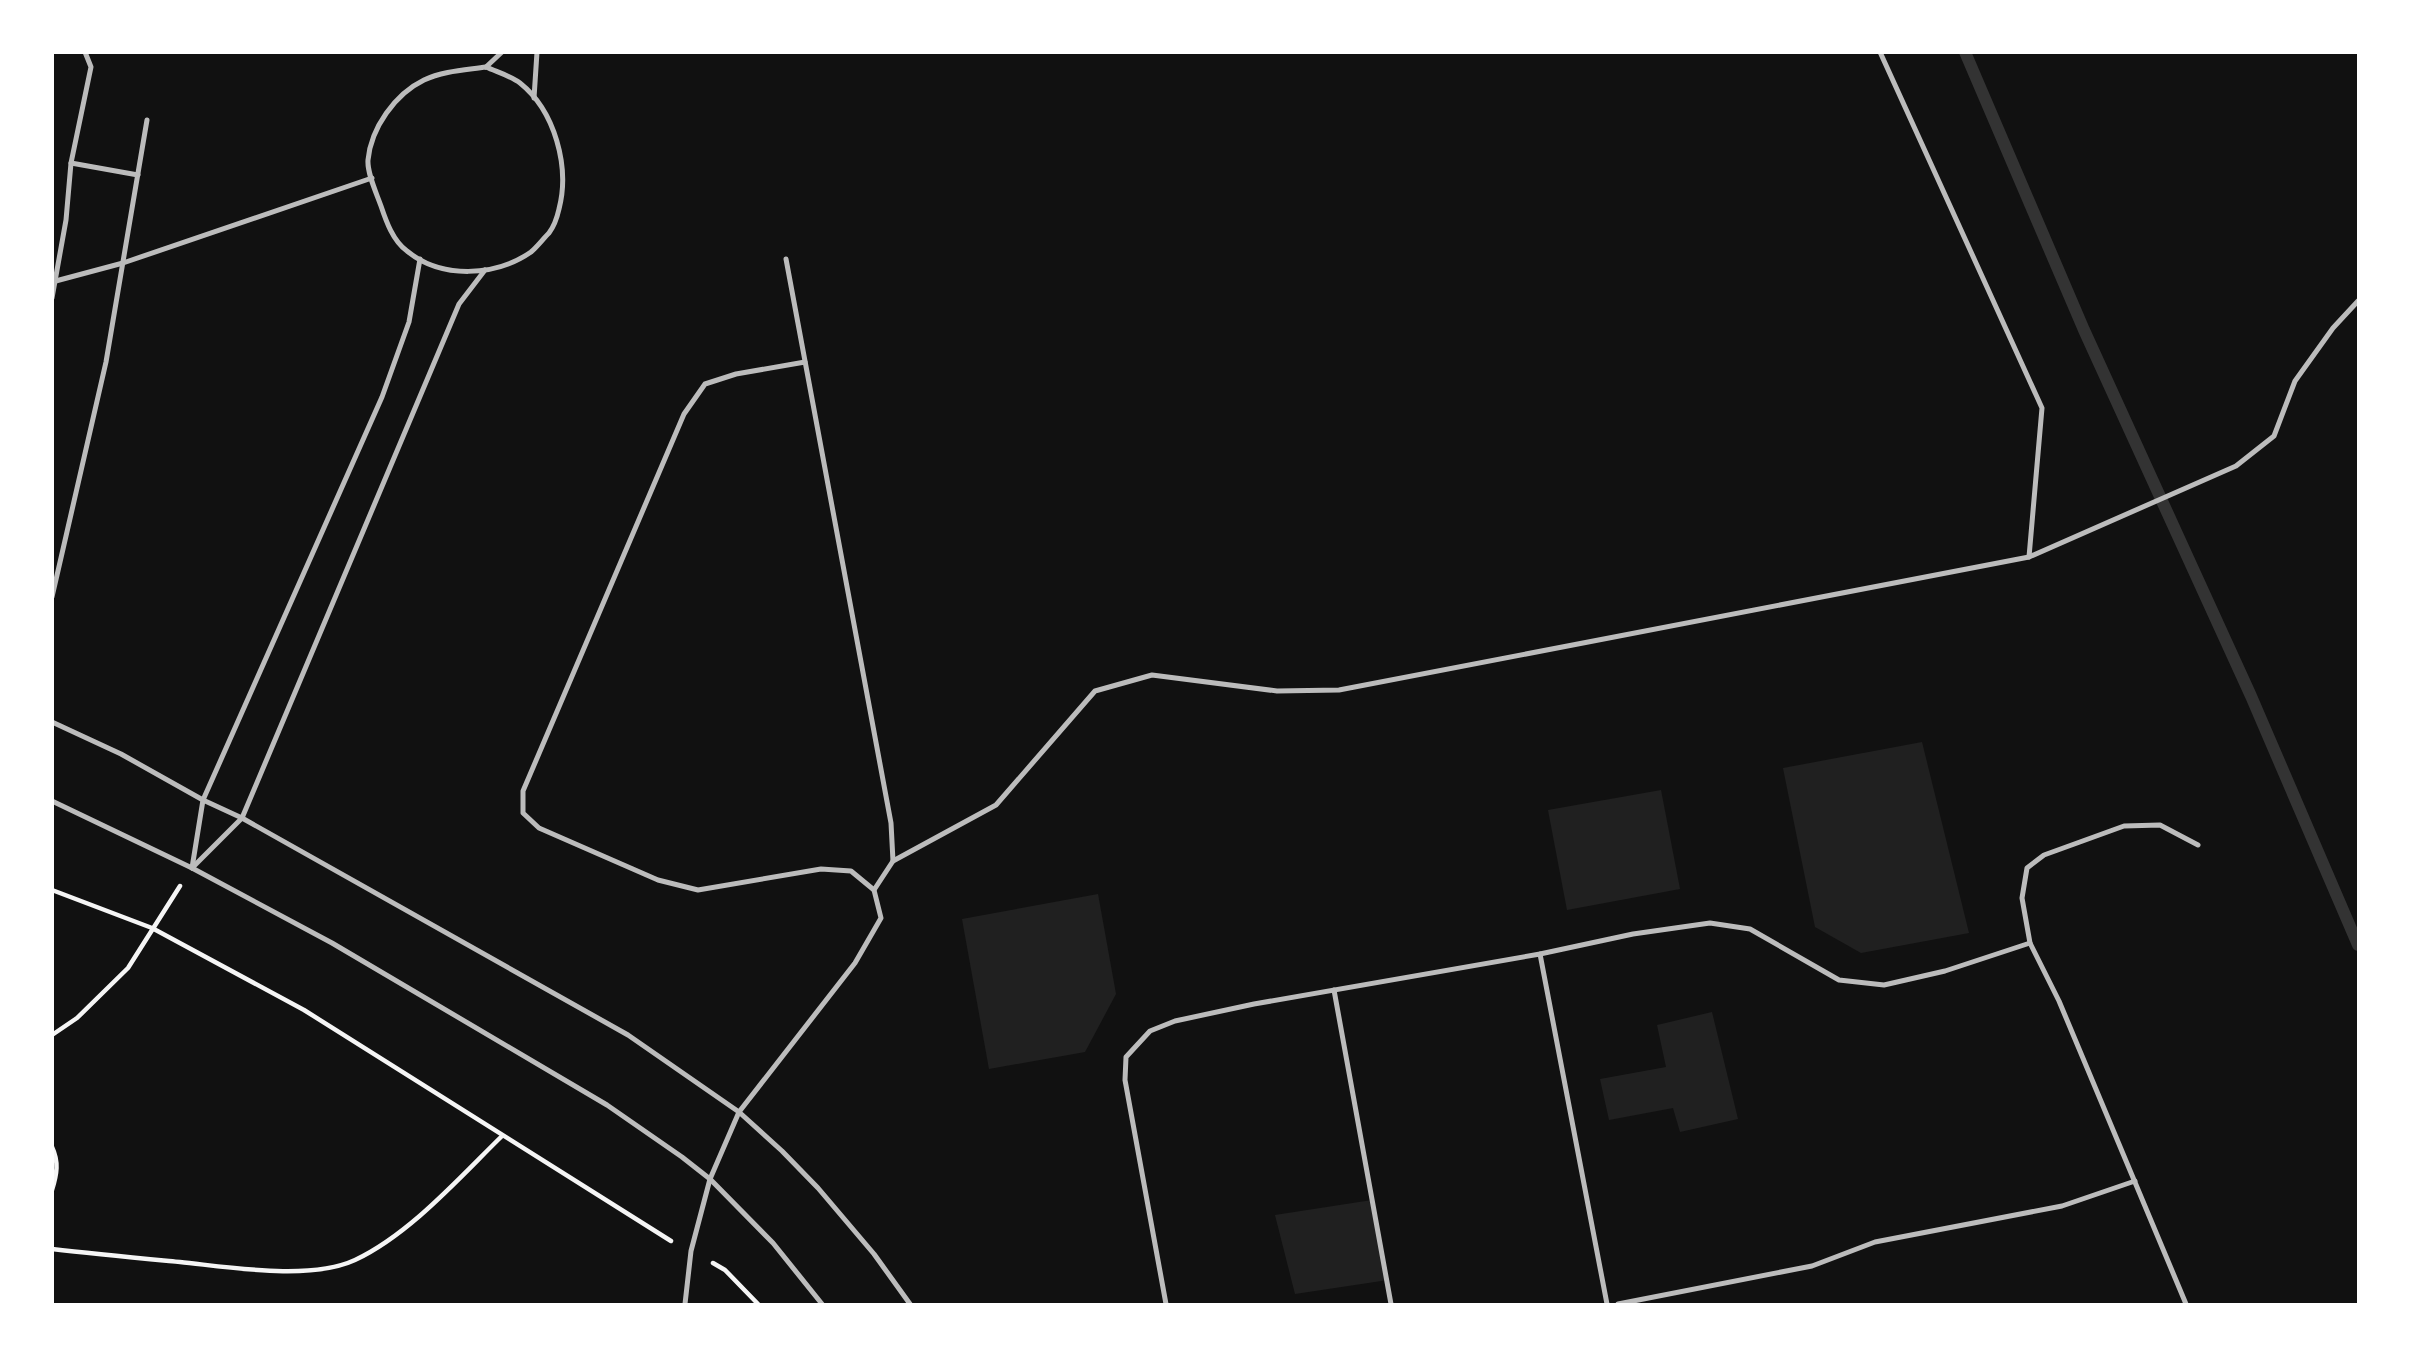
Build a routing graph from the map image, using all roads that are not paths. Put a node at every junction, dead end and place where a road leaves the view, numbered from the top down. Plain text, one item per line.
1 (85, 52) edge
2 (502, 52) edge
3 (537, 52) edge
4 (1880, 52) edge
5 (486, 67) junction
6 (534, 99) junction
7 (148, 120) dead end
8 (71, 163) junction
9 (138, 175) junction
10 (372, 178) junction
11 (420, 259) junction
12 (786, 259) dead end
13 (123, 263) junction
14 (485, 270) junction
15 (55, 281) edge
16 (52, 298) edge
17 (2358, 301) edge
18 (804, 362) junction
19 (2029, 557) junction
20 (52, 597) edge
21 (52, 722) edge
22 (203, 800) junction
23 (52, 801) edge
24 (242, 818) junction
25 (2199, 845) dead end
26 (893, 860) junction
27 (192, 868) junction
28 (874, 890) junction
29 (2030, 943) junction
30 (1540, 954) junction
31 (1334, 990) junction
32 (739, 1112) junction
33 (710, 1179) junction
34 (2135, 1181) junction
35 (685, 1304) edge
36 (822, 1304) edge
37 (910, 1304) edge
38 (1166, 1304) edge
39 (1391, 1304) edge
40 (1607, 1304) edge
41 (1618, 1304) edge
42 (2186, 1304) edge

1 - 8 lane
2 - 5 lane
3 - 6 lane
4 - 19 lane
5 - 6 lane
5 - 10 lane
6 - 14 lane
7 - 9 lane
8 - 9 lane
8 - 15 lane
9 - 13 lane
10 - 11 lane
10 - 13 lane
11 - 14 lane
11 - 22 lane
12 - 18 lane
13 - 15 lane
13 - 20 lane
14 - 24 lane
15 - 16 lane
17 - 19 lane
18 - 26 lane
18 - 28 lane
19 - 26 lane
21 - 22 lane
22 - 24 lane
22 - 27 lane
23 - 27 lane
24 - 27 lane
24 - 32 lane
25 - 29 lane
26 - 28 lane
27 - 33 lane
28 - 32 lane
29 - 30 lane
29 - 34 lane
30 - 31 lane
30 - 40 lane
31 - 38 lane
31 - 39 lane
32 - 33 lane
32 - 37 lane
33 - 35 lane
33 - 36 lane
34 - 41 lane
34 - 42 lane

